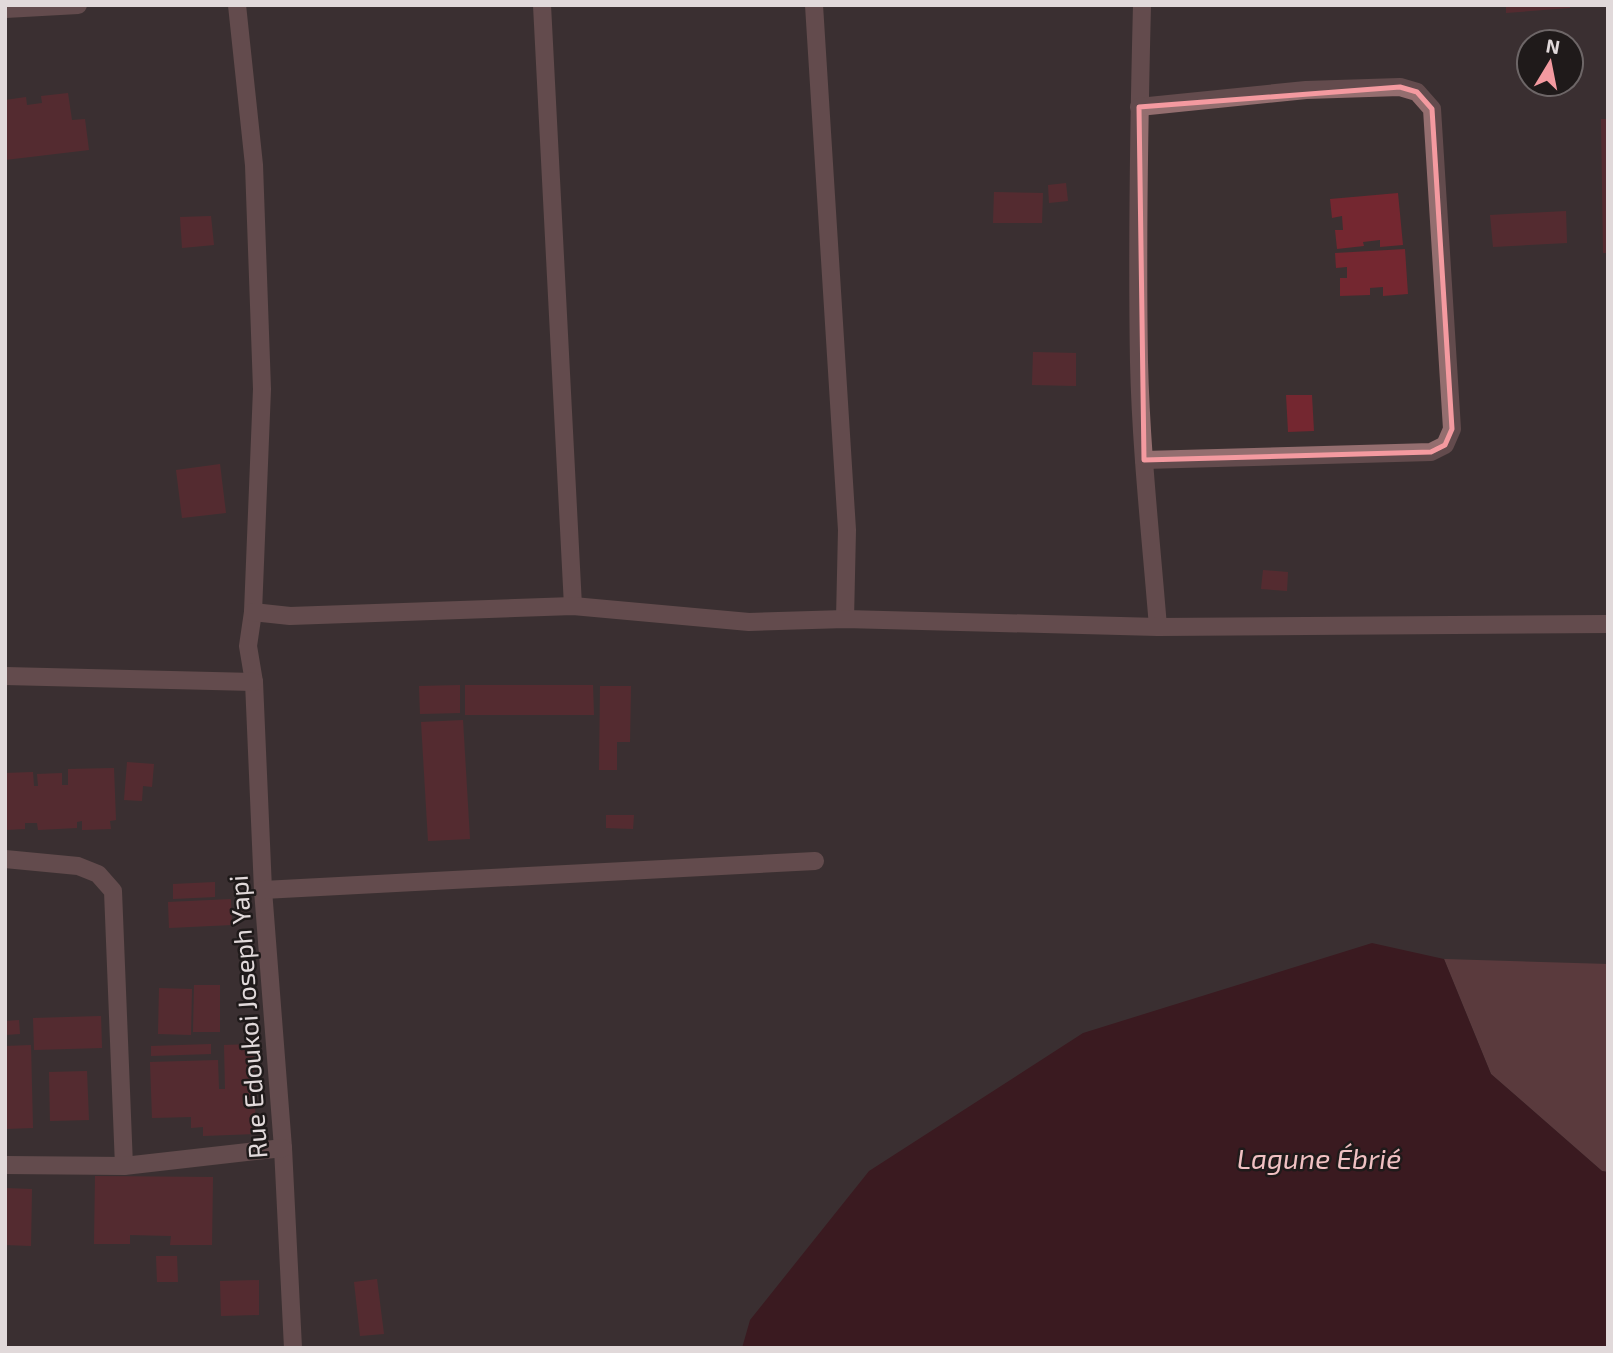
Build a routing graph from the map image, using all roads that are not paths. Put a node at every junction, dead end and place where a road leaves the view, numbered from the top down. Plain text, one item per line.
1 (78, 5) edge
2 (237, 5) edge
3 (542, 5) edge
4 (814, 5) edge
5 (1142, 5) edge
6 (5, 9) edge
7 (1139, 107) junction
8 (1144, 460) junction
9 (573, 606) junction
10 (253, 612) junction
11 (845, 619) junction
12 (1608, 624) edge
13 (1158, 627) junction
14 (5, 676) edge
15 (254, 682) junction
16 (5, 859) edge
17 (815, 861) dead end
18 (263, 890) junction
19 (283, 1148) junction
20 (5, 1166) edge
21 (124, 1166) junction
22 (293, 1348) edge

1 - 6 street
2 - 10 street, Rue Edoukoi Joseph Yapi
3 - 9 street
4 - 11 street
5 - 7 street
7 - 8 street
7 - 8 street
8 - 13 street
9 - 10 street
9 - 11 street
10 - 15 street, Rue Edoukoi Joseph Yapi
11 - 13 street
12 - 13 street
14 - 15 street
15 - 18 street, Rue Edoukoi Joseph Yapi
16 - 21 street
17 - 18 street
18 - 19 street, Rue Edoukoi Joseph Yapi
19 - 21 street
19 - 22 street, Rue Edoukoi Joseph Yapi
20 - 21 street

